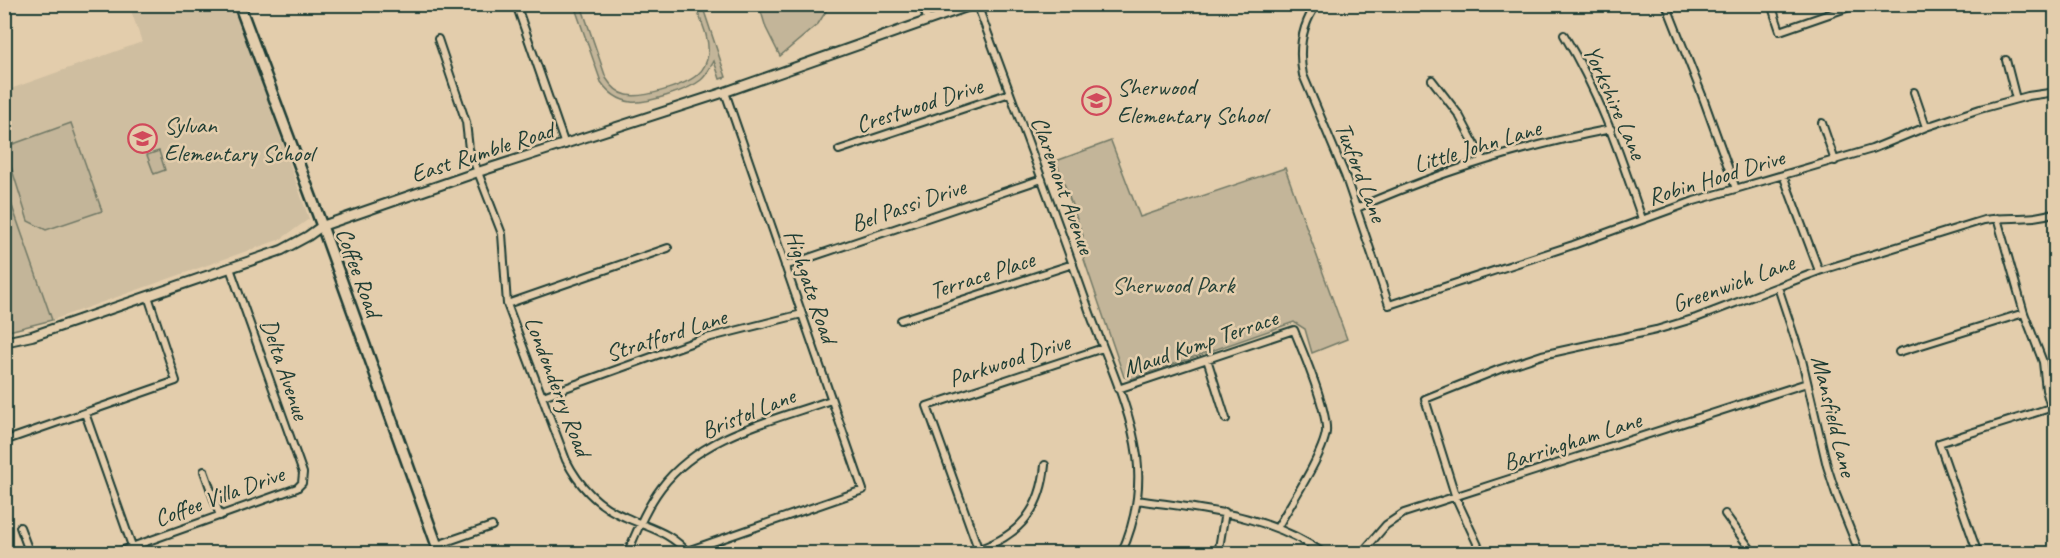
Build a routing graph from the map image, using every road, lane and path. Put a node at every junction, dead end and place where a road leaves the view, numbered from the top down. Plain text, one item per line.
1 (239, 4) edge
2 (516, 4) edge
3 (922, 4) edge
4 (976, 4) edge
5 (1317, 4) edge
6 (1666, 4) edge
7 (1771, 4) edge
8 (1858, 4) edge
9 (928, 21) junction
10 (1564, 36) dead end
11 (438, 39) dead end
12 (2006, 60) dead end
13 (1432, 80) dead end
14 (725, 92) junction
15 (1914, 92) dead end
16 (2055, 92) edge
17 (1010, 93) junction
18 (2016, 99) junction
19 (1822, 123) dead end
20 (1926, 127) junction
21 (1611, 129) junction
22 (565, 145) junction
23 (839, 150) dead end
24 (1483, 160) junction
25 (1835, 161) junction
26 (478, 172) junction
27 (1783, 175) junction
28 (1042, 179) junction
29 (1736, 189) junction
30 (1358, 208) junction
31 (2055, 212) edge
32 (1997, 218) junction
33 (1642, 219) junction
34 (322, 226) junction
35 (668, 248) dead end
36 (1073, 264) junction
37 (785, 266) junction
38 (230, 268) junction
39 (1819, 271) junction
40 (1778, 287) junction
41 (148, 296) junction
42 (507, 304) junction
43 (1389, 305) joint
44 (2024, 312) junction
45 (802, 314) junction
46 (901, 320) dead end
47 (4, 342) edge
48 (1103, 348) junction
49 (1899, 352) dead end
50 (1207, 359) junction
51 (1807, 383) junction
52 (1118, 389) junction
53 (543, 396) junction
54 (831, 400) junction
55 (2050, 408) junction
56 (85, 413) junction
57 (1226, 419) dead end
58 (2055, 425) edge
59 (4, 441) edge
60 (1046, 465) dead end
61 (204, 471) dead end
62 (302, 483) joint
63 (1456, 498) junction
64 (1137, 500) junction
65 (1225, 512) junction
66 (1725, 514) dead end
67 (220, 516) junction
68 (641, 523) junction
69 (492, 526) dead end
70 (20, 527) dead end
71 (1277, 528) junction
72 (132, 546) junction
73 (438, 549) edge
74 (980, 551) edge
75 (688, 552) edge
76 (1753, 552) edge
77 (30, 554) edge
78 (112, 554) edge
79 (627, 554) edge
80 (1121, 554) edge
81 (1218, 554) edge
82 (1325, 554) edge
83 (1361, 554) edge
84 (1482, 554) edge
85 (1743, 554) edge
86 (1860, 554) edge
87 (1978, 554) edge

1 - 34 main road, Coffee Road
2 - 22 street
3 - 9 street
4 - 9 street, East Rumble Road
4 - 17 street, Claremont Avenue
5 - 30 street, Tuxford Lane
6 - 29 street
7 - 8 street
9 - 14 street, East Rumble Road
10 - 21 street, Yorkshire Lane
11 - 26 street, Londonderry Road
12 - 18 street
13 - 24 street
14 - 22 street, East Rumble Road
14 - 37 street, Highgate Road
15 - 20 street
16 - 18 street, Robin Hood Drive
17 - 23 street, Crestwood Drive
17 - 28 street, Claremont Avenue
18 - 20 street, Robin Hood Drive
19 - 25 street
20 - 25 street, Robin Hood Drive
21 - 24 street, Little John Lane
21 - 33 street, Yorkshire Lane
22 - 26 street, East Rumble Road
24 - 30 street, Little John Lane
25 - 27 street, Robin Hood Drive
26 - 34 street, East Rumble Road
26 - 42 street, Londonderry Road
27 - 29 street, Robin Hood Drive
27 - 39 street
28 - 36 street, Claremont Avenue
28 - 37 street, Bel Passi Drive
29 - 33 street, Robin Hood Drive
30 - 43 street, Tuxford Lane
31 - 32 street, Greenwich Lane
32 - 39 street, Greenwich Lane
32 - 44 street
33 - 43 street, Robin Hood Drive
34 - 38 street, East Rumble Road
34 - 73 main road, Coffee Road
35 - 42 street
36 - 46 street, Terrace Place
36 - 48 street, Claremont Avenue
37 - 45 street, Highgate Road
38 - 41 street, East Rumble Road
38 - 62 street, Delta Avenue
39 - 40 street, Greenwich Lane
40 - 51 street, Mansfield Lane
40 - 63 street, Greenwich Lane
41 - 47 street, East Rumble Road
41 - 56 street
42 - 53 street, Londonderry Road
44 - 49 street
44 - 55 street
45 - 53 street, Stratford Lane
45 - 54 street, Highgate Road
48 - 52 street, Claremont Avenue
48 - 74 street, Parkwood Drive
50 - 52 street, Maud Kump Terrace
50 - 57 street
50 - 71 street, Maud Kump Terrace
51 - 63 street, Barringham Lane
51 - 86 street, Mansfield Lane
52 - 64 street, Claremont Avenue
53 - 68 street, Londonderry Road
54 - 68 street, Bristol Lane
54 - 75 street, Highgate Road
55 - 58 street
55 - 87 street
56 - 59 street
56 - 72 street
60 - 74 street
61 - 67 street
62 - 67 street, Coffee Villa Drive
63 - 83 street, Barringham Lane
63 - 84 street
64 - 65 street
64 - 80 street, Claremont Avenue
65 - 71 street
65 - 81 street
66 - 76 street
67 - 72 street, Coffee Villa Drive
68 - 75 street, Londonderry Road
68 - 79 street, Bristol Lane
69 - 73 street
70 - 77 street
71 - 82 street
72 - 78 street, Coffee Villa Drive
76 - 85 street

